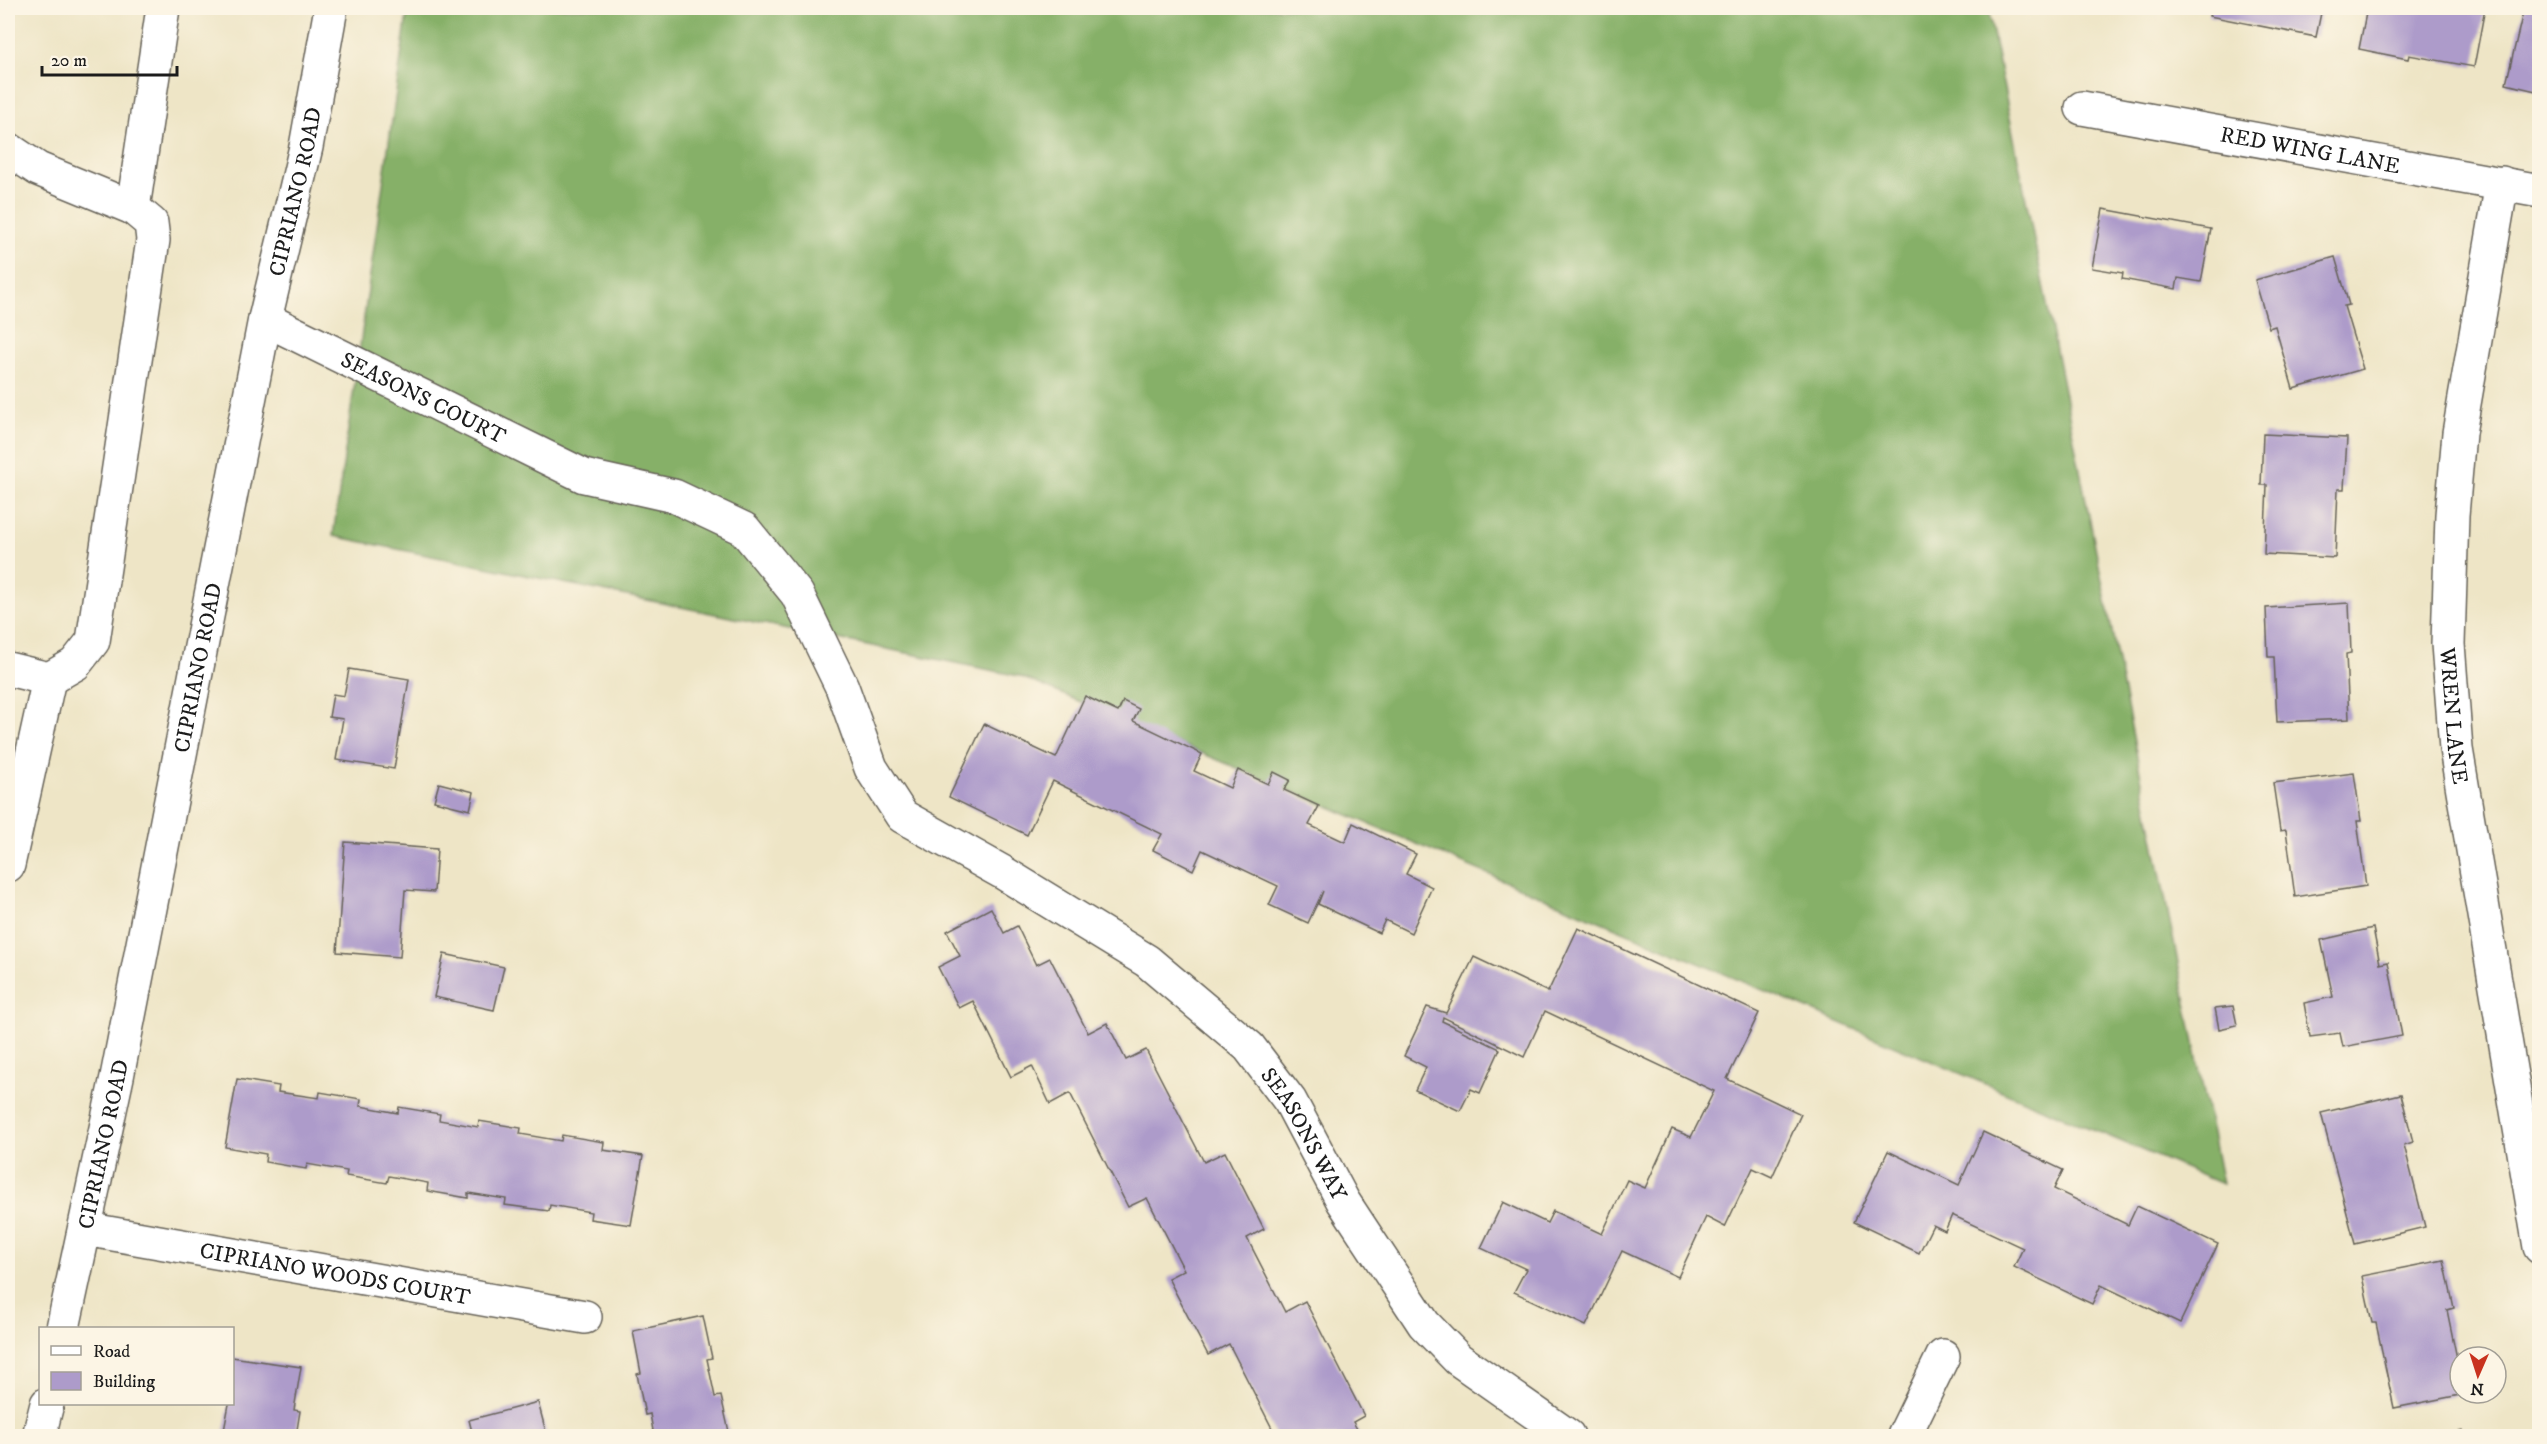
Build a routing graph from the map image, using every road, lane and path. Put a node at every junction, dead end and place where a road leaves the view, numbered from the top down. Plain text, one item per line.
1 (163, 8) edge
2 (331, 8) edge
3 (2082, 108) dead end
4 (8, 149) edge
5 (2502, 183) junction
6 (2540, 191) edge
7 (133, 208) junction
8 (265, 319) junction
9 (8, 669) edge
10 (49, 680) junction
11 (8, 865) edge
12 (1002, 872) joint
13 (85, 1229) junction
14 (2540, 1247) edge
15 (585, 1317) dead end
16 (63, 1327) edge
17 (1943, 1356) dead end
18 (47, 1405) edge
19 (39, 1437) edge
20 (1568, 1437) edge
21 (1904, 1437) edge

1 - 7 street
2 - 8 street, CIPRIANO ROAD
3 - 5 street, RED WING LANE
4 - 7 street
5 - 6 street, RED WING LANE
5 - 14 street, WREN LANE
7 - 10 street
8 - 12 street, SEASONS COURT
8 - 13 street, CIPRIANO ROAD
9 - 10 street
10 - 11 street
12 - 20 street, SEASONS WAY
13 - 15 street, CIPRIANO WOODS COURT
13 - 16 street, CIPRIANO ROAD
17 - 21 street
18 - 19 street

